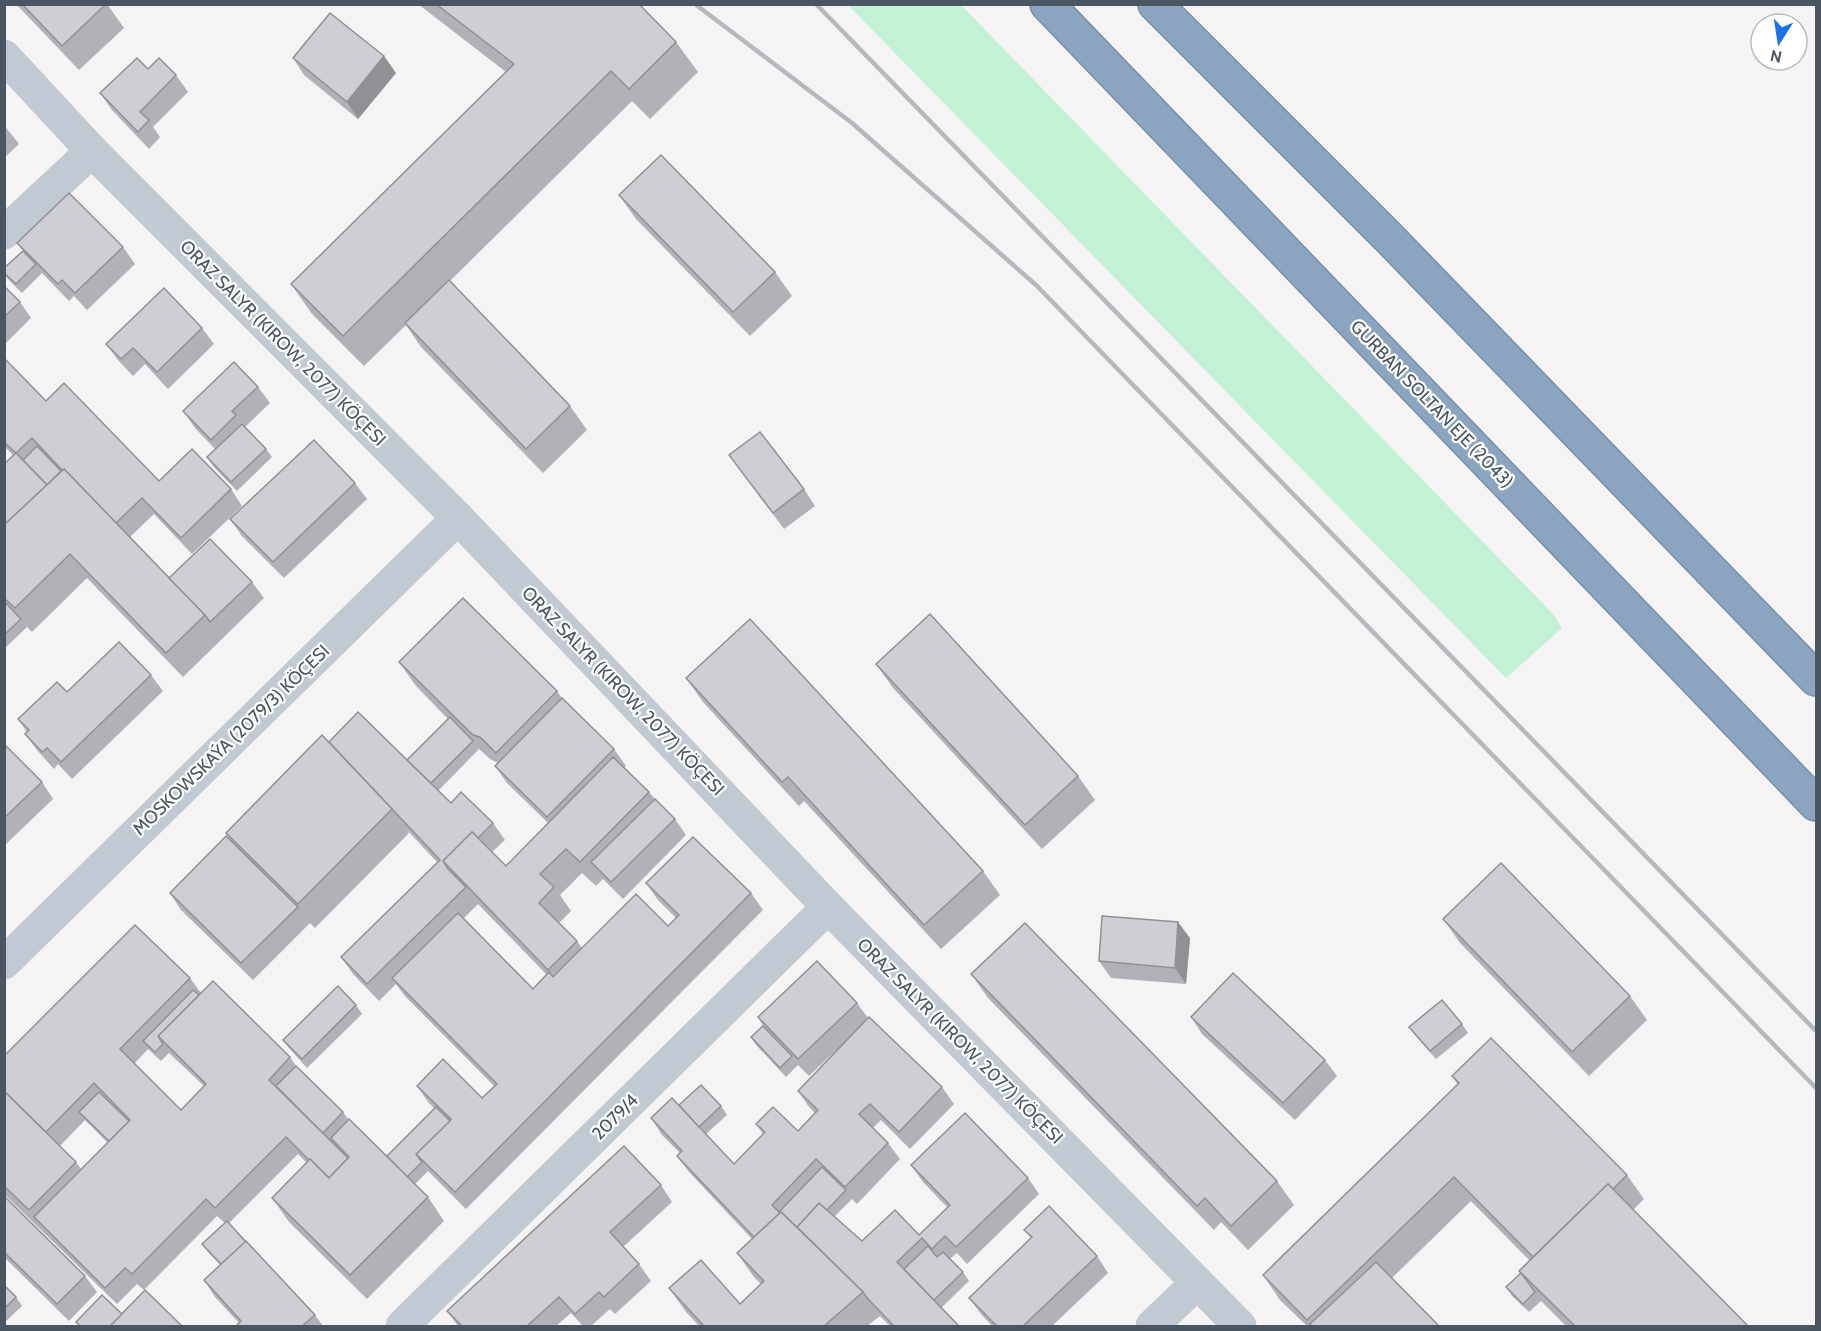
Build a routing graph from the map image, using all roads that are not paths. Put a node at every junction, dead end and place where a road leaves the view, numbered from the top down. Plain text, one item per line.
1 (1047, 4) edge
2 (1155, 4) edge
3 (4, 56) edge
4 (92, 151) junction
5 (4, 233) edge
6 (458, 518) junction
7 (1816, 679) edge
8 (1816, 804) edge
9 (828, 907) junction
10 (4, 963) edge
11 (1197, 1283) junction
12 (402, 1326) edge
13 (1152, 1326) edge
14 (1240, 1326) edge

1 - 8 highway, GURBAN SOLTAN EJE (2043)
2 - 7 highway
3 - 4 street, ORAZ SALYR (KIROW, 2077) KÖÇESI
4 - 5 street
4 - 6 street, ORAZ SALYR (KIROW, 2077) KÖÇESI
6 - 9 street, ORAZ SALYR (KIROW, 2077) KÖÇESI
6 - 10 street, MOSKOWSKAÝA (2079/3) KÖÇESI
9 - 11 street, ORAZ SALYR (KIROW, 2077) KÖÇESI
9 - 12 street, 2079/4 / 2079/4
11 - 13 street
11 - 14 street, ORAZ SALYR (KIROW, 2077) KÖÇESI

